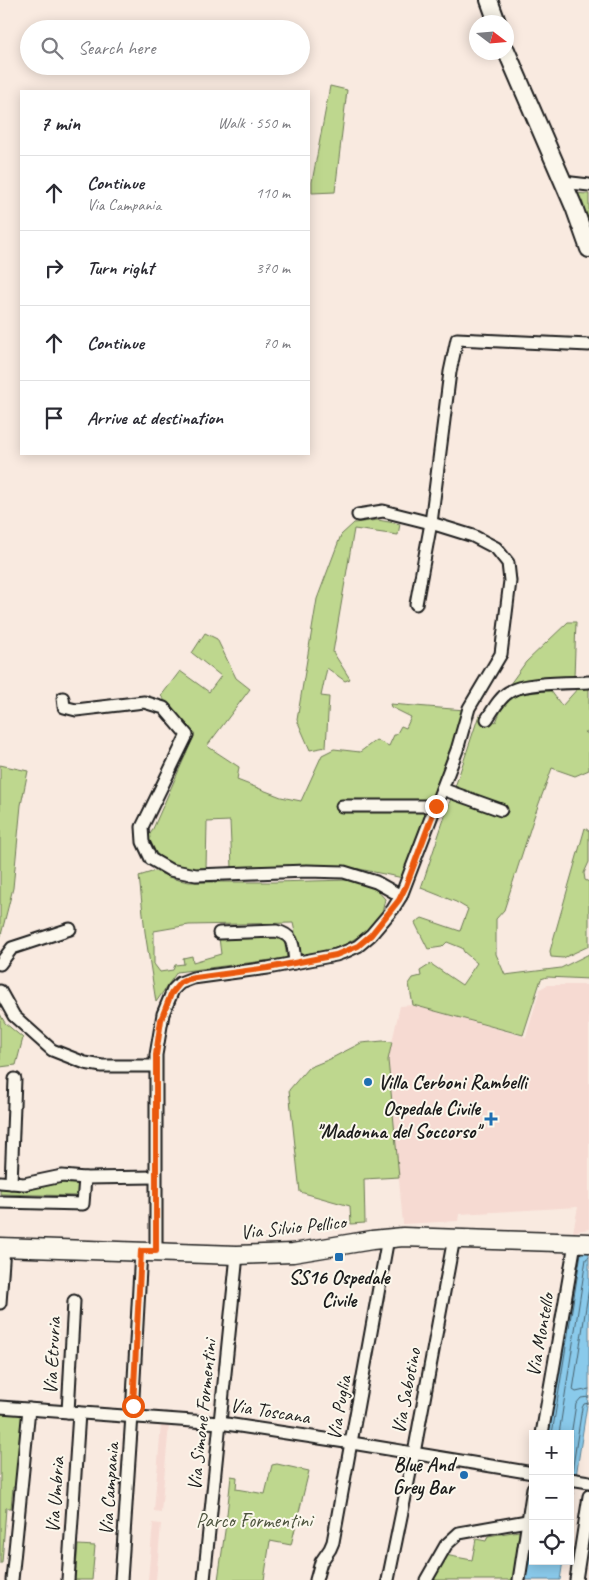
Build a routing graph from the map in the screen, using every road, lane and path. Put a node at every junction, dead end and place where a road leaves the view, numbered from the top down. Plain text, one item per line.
1 (489, 0) edge
2 (494, 15) edge
3 (510, 60) edge
4 (563, 182) junction
5 (589, 185) edge
6 (589, 249) edge
7 (589, 345) edge
8 (358, 515) dead end
9 (431, 523) junction
10 (416, 604) dead end
11 (589, 682) edge
12 (63, 698) dead end
13 (487, 719) dead end
14 (442, 789) junction
15 (342, 806) dead end
16 (436, 806) junction
17 (501, 810) dead end
18 (401, 896) junction
19 (70, 929) dead end
20 (219, 933) dead end
21 (295, 962) junction
22 (0, 964) edge
23 (0, 991) edge
24 (155, 1066) junction
25 (15, 1078) dead end
26 (155, 1177) junction
27 (85, 1178) junction
28 (5, 1183) edge
29 (0, 1202) edge
30 (388, 1238) junction
31 (454, 1238) junction
32 (582, 1243) edge
33 (2, 1247) edge
34 (148, 1251) junction
35 (237, 1255) junction
36 (74, 1301) dead end
37 (0, 1303) edge
38 (0, 1407) edge
39 (29, 1409) junction
40 (74, 1413) junction
41 (132, 1416) junction
42 (220, 1423) junction
43 (543, 1430) edge
44 (352, 1443) junction
45 (414, 1453) junction
46 (529, 1472) edge
47 (589, 1496) edge
48 (529, 1510) edge
49 (527, 1521) junction
50 (12, 1580) edge
51 (68, 1580) edge
52 (121, 1580) edge
53 (204, 1580) edge
54 (316, 1580) edge
55 (388, 1580) edge
56 (426, 1580) edge
57 (519, 1580) edge
58 (576, 1580) edge

1 - 2 street
3 - 4 street
4 - 5 street
4 - 6 street
7 - 9 street
8 - 9 street
9 - 10 street
9 - 14 street
11 - 13 street
12 - 18 street
14 - 16 street
14 - 17 street
15 - 16 street
16 - 18 street
18 - 21 street
19 - 22 street
20 - 21 street
21 - 24 street, Via Campania
23 - 24 street
24 - 26 street, Via Campania
25 - 28 street
26 - 27 street
26 - 34 street, Via Campania
27 - 28 street
27 - 29 street
30 - 31 main road, Via Silvio Pellico
30 - 35 main road, Via Silvio Pellico
30 - 44 street, Via Puglia
31 - 32 main road, Via Silvio Pellico
31 - 45 street, Via Sabotino
32 - 43 street, Via Montello
33 - 34 main road, Via Silvio Pellico
33 - 37 street
34 - 35 main road, Via Silvio Pellico
34 - 41 street, Via Campania
35 - 42 street, Via Simone Formentini
36 - 40 street, Via Etruria
38 - 39 street, Via Toscana
39 - 40 street, Via Toscana
39 - 50 street
40 - 41 street, Via Toscana
40 - 51 street, Via Umbria
41 - 42 street, Via Toscana
41 - 52 street, Via Campania
42 - 44 street, Via Toscana
42 - 53 street, Via Simone Formentini
44 - 45 street, Via Toscana
44 - 54 street, Via Puglia
45 - 46 street, Via Toscana
45 - 55 street, Via Sabotino
47 - 58 street
48 - 49 street
49 - 56 street
49 - 57 street

